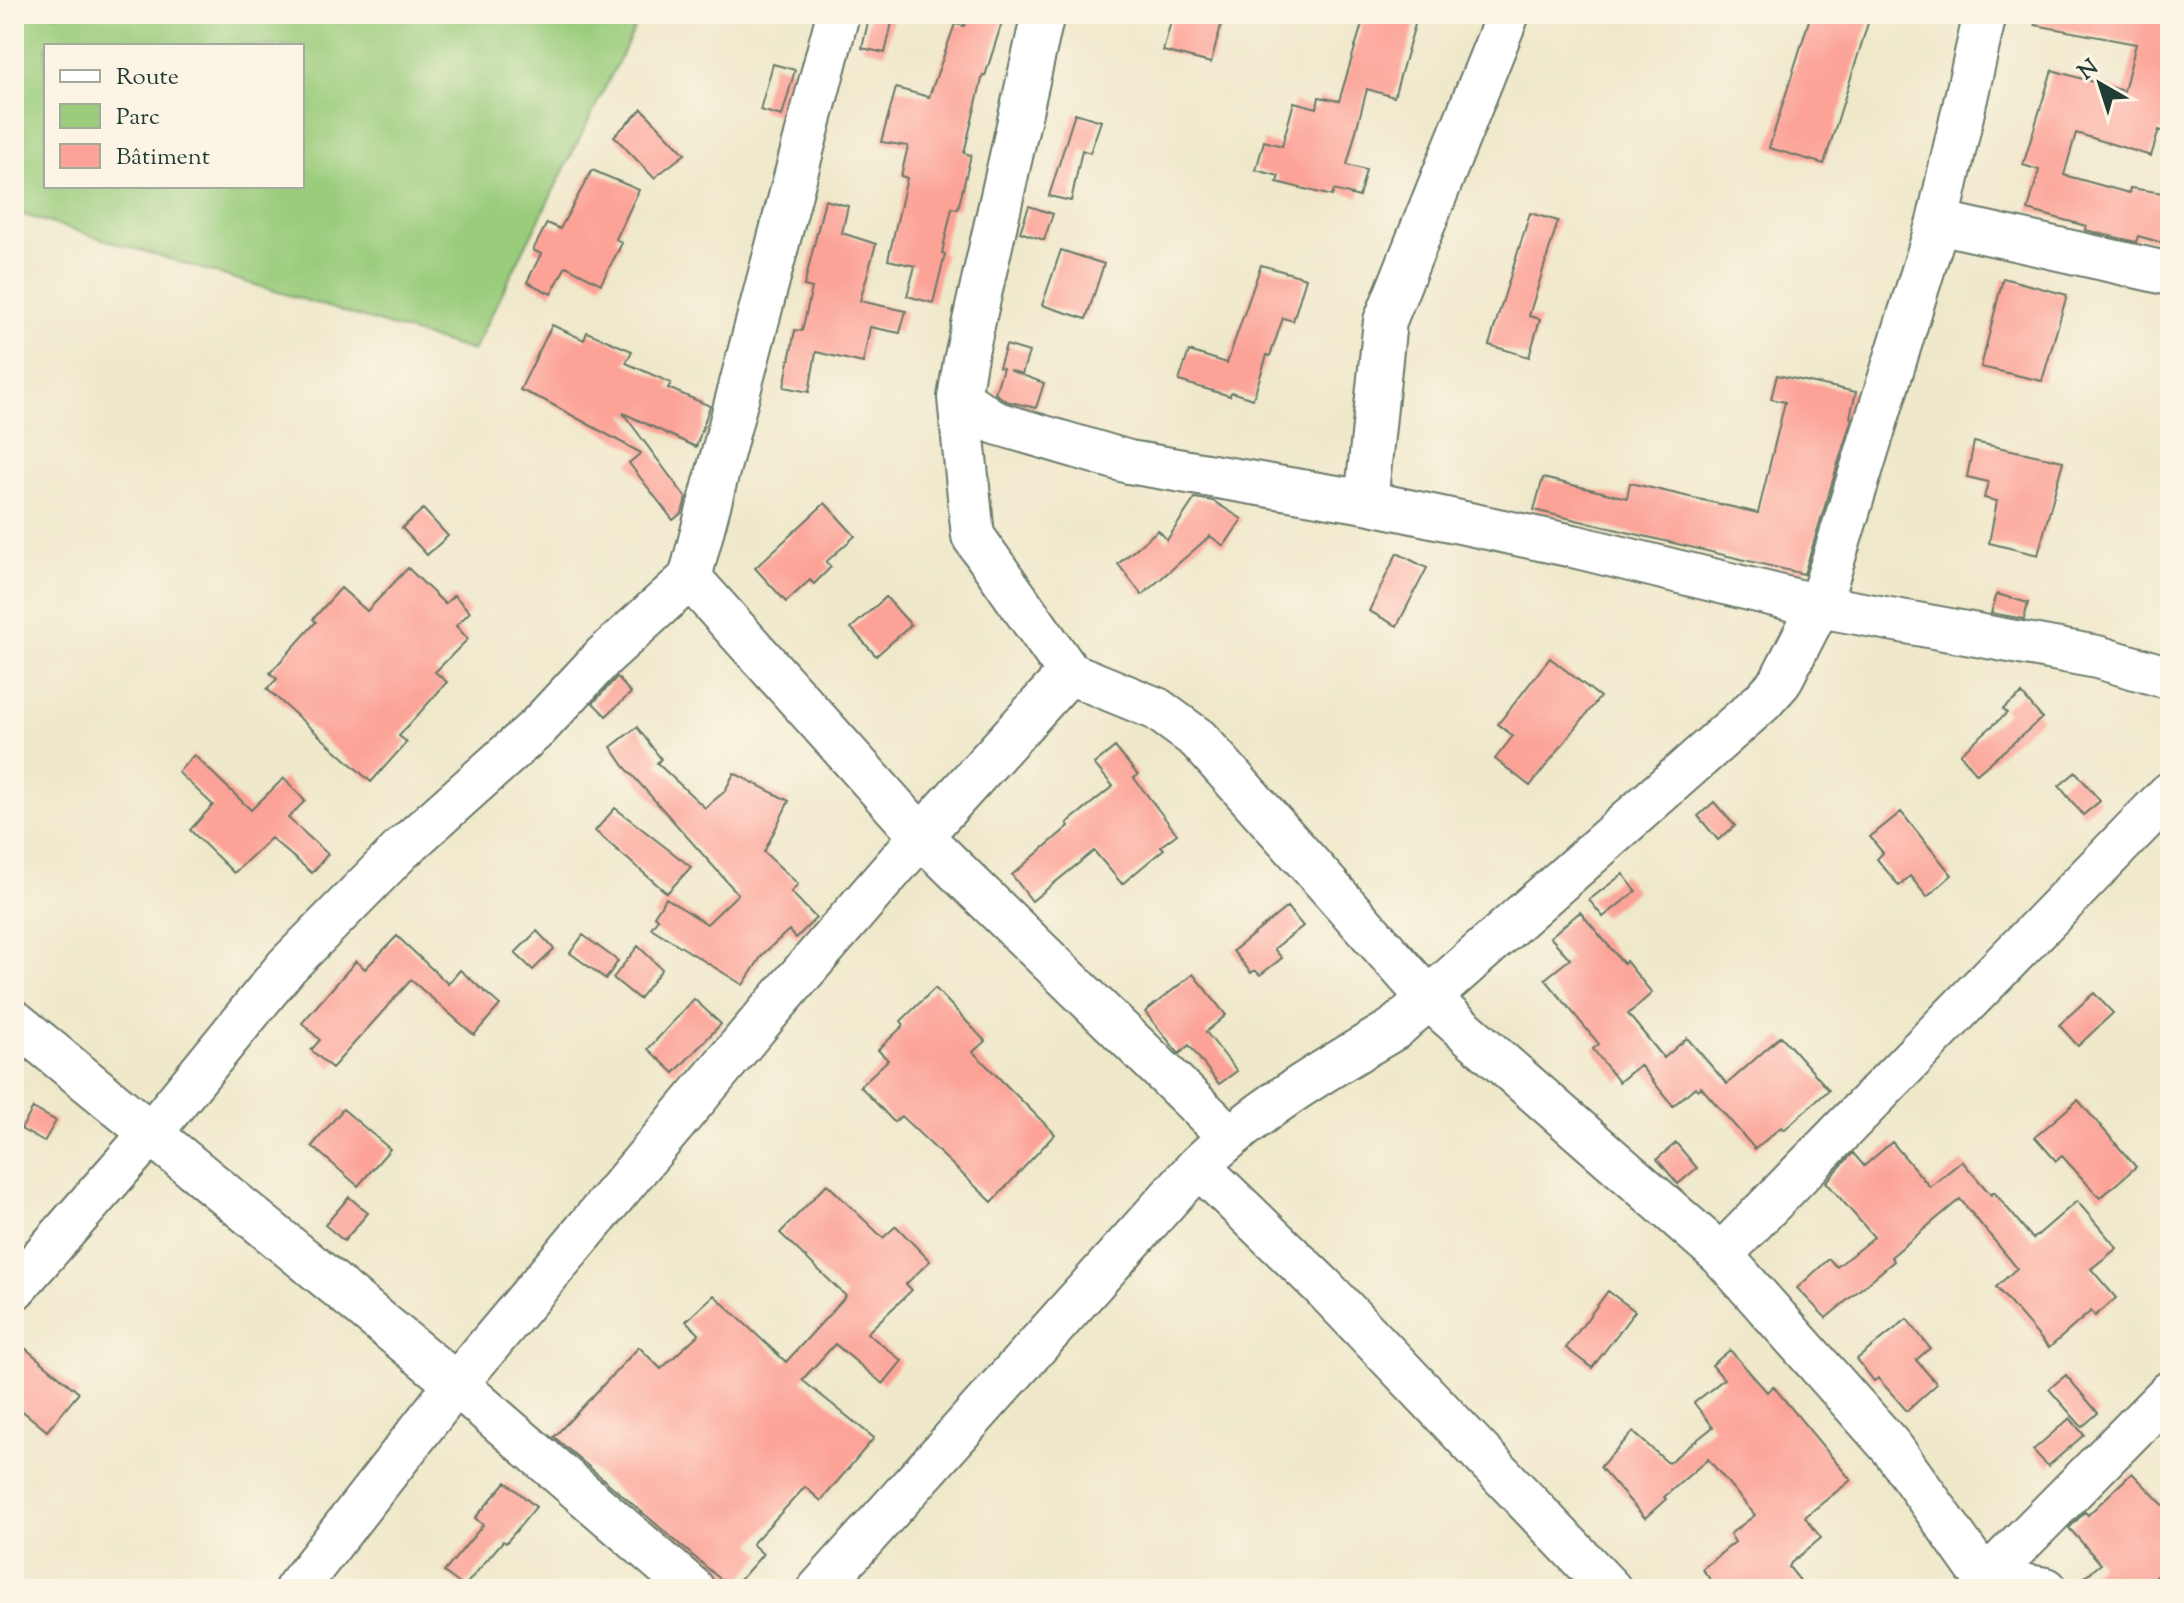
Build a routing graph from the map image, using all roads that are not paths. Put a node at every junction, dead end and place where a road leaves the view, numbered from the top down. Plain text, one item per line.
1 (838, 14) edge
2 (1043, 14) edge
3 (1508, 14) edge
4 (1985, 14) edge
5 (1938, 222) junction
6 (2170, 274) edge
7 (959, 398) junction
8 (1366, 502) junction
9 (690, 578) junction
10 (1819, 606) junction
11 (1069, 673) junction
12 (2170, 678) edge
13 (2170, 793) edge
14 (921, 836) junction
15 (1429, 999) junction
16 (14, 1021) edge
17 (151, 1133) junction
18 (1229, 1136) junction
19 (1198, 1166) junction
20 (1721, 1255) junction
21 (14, 1289) edge
22 (456, 1384) junction
23 (2170, 1392) edge
24 (1985, 1579) junction
25 (296, 1589) edge
26 (693, 1589) edge
27 (819, 1589) edge
28 (1610, 1589) edge
29 (2046, 1589) edge

1 - 9 street
2 - 7 street
3 - 8 street
4 - 5 street
5 - 6 street
5 - 10 street
7 - 8 street
7 - 11 street
8 - 10 street
9 - 14 street
9 - 17 street
10 - 12 street
10 - 15 street
11 - 14 street
11 - 15 street
13 - 20 street
14 - 18 street
14 - 22 street
15 - 18 street
15 - 20 street
16 - 17 street
17 - 21 street
17 - 22 street
18 - 19 street
19 - 27 street
19 - 28 street
20 - 24 street
22 - 25 street
22 - 26 street
23 - 24 street
24 - 29 street

